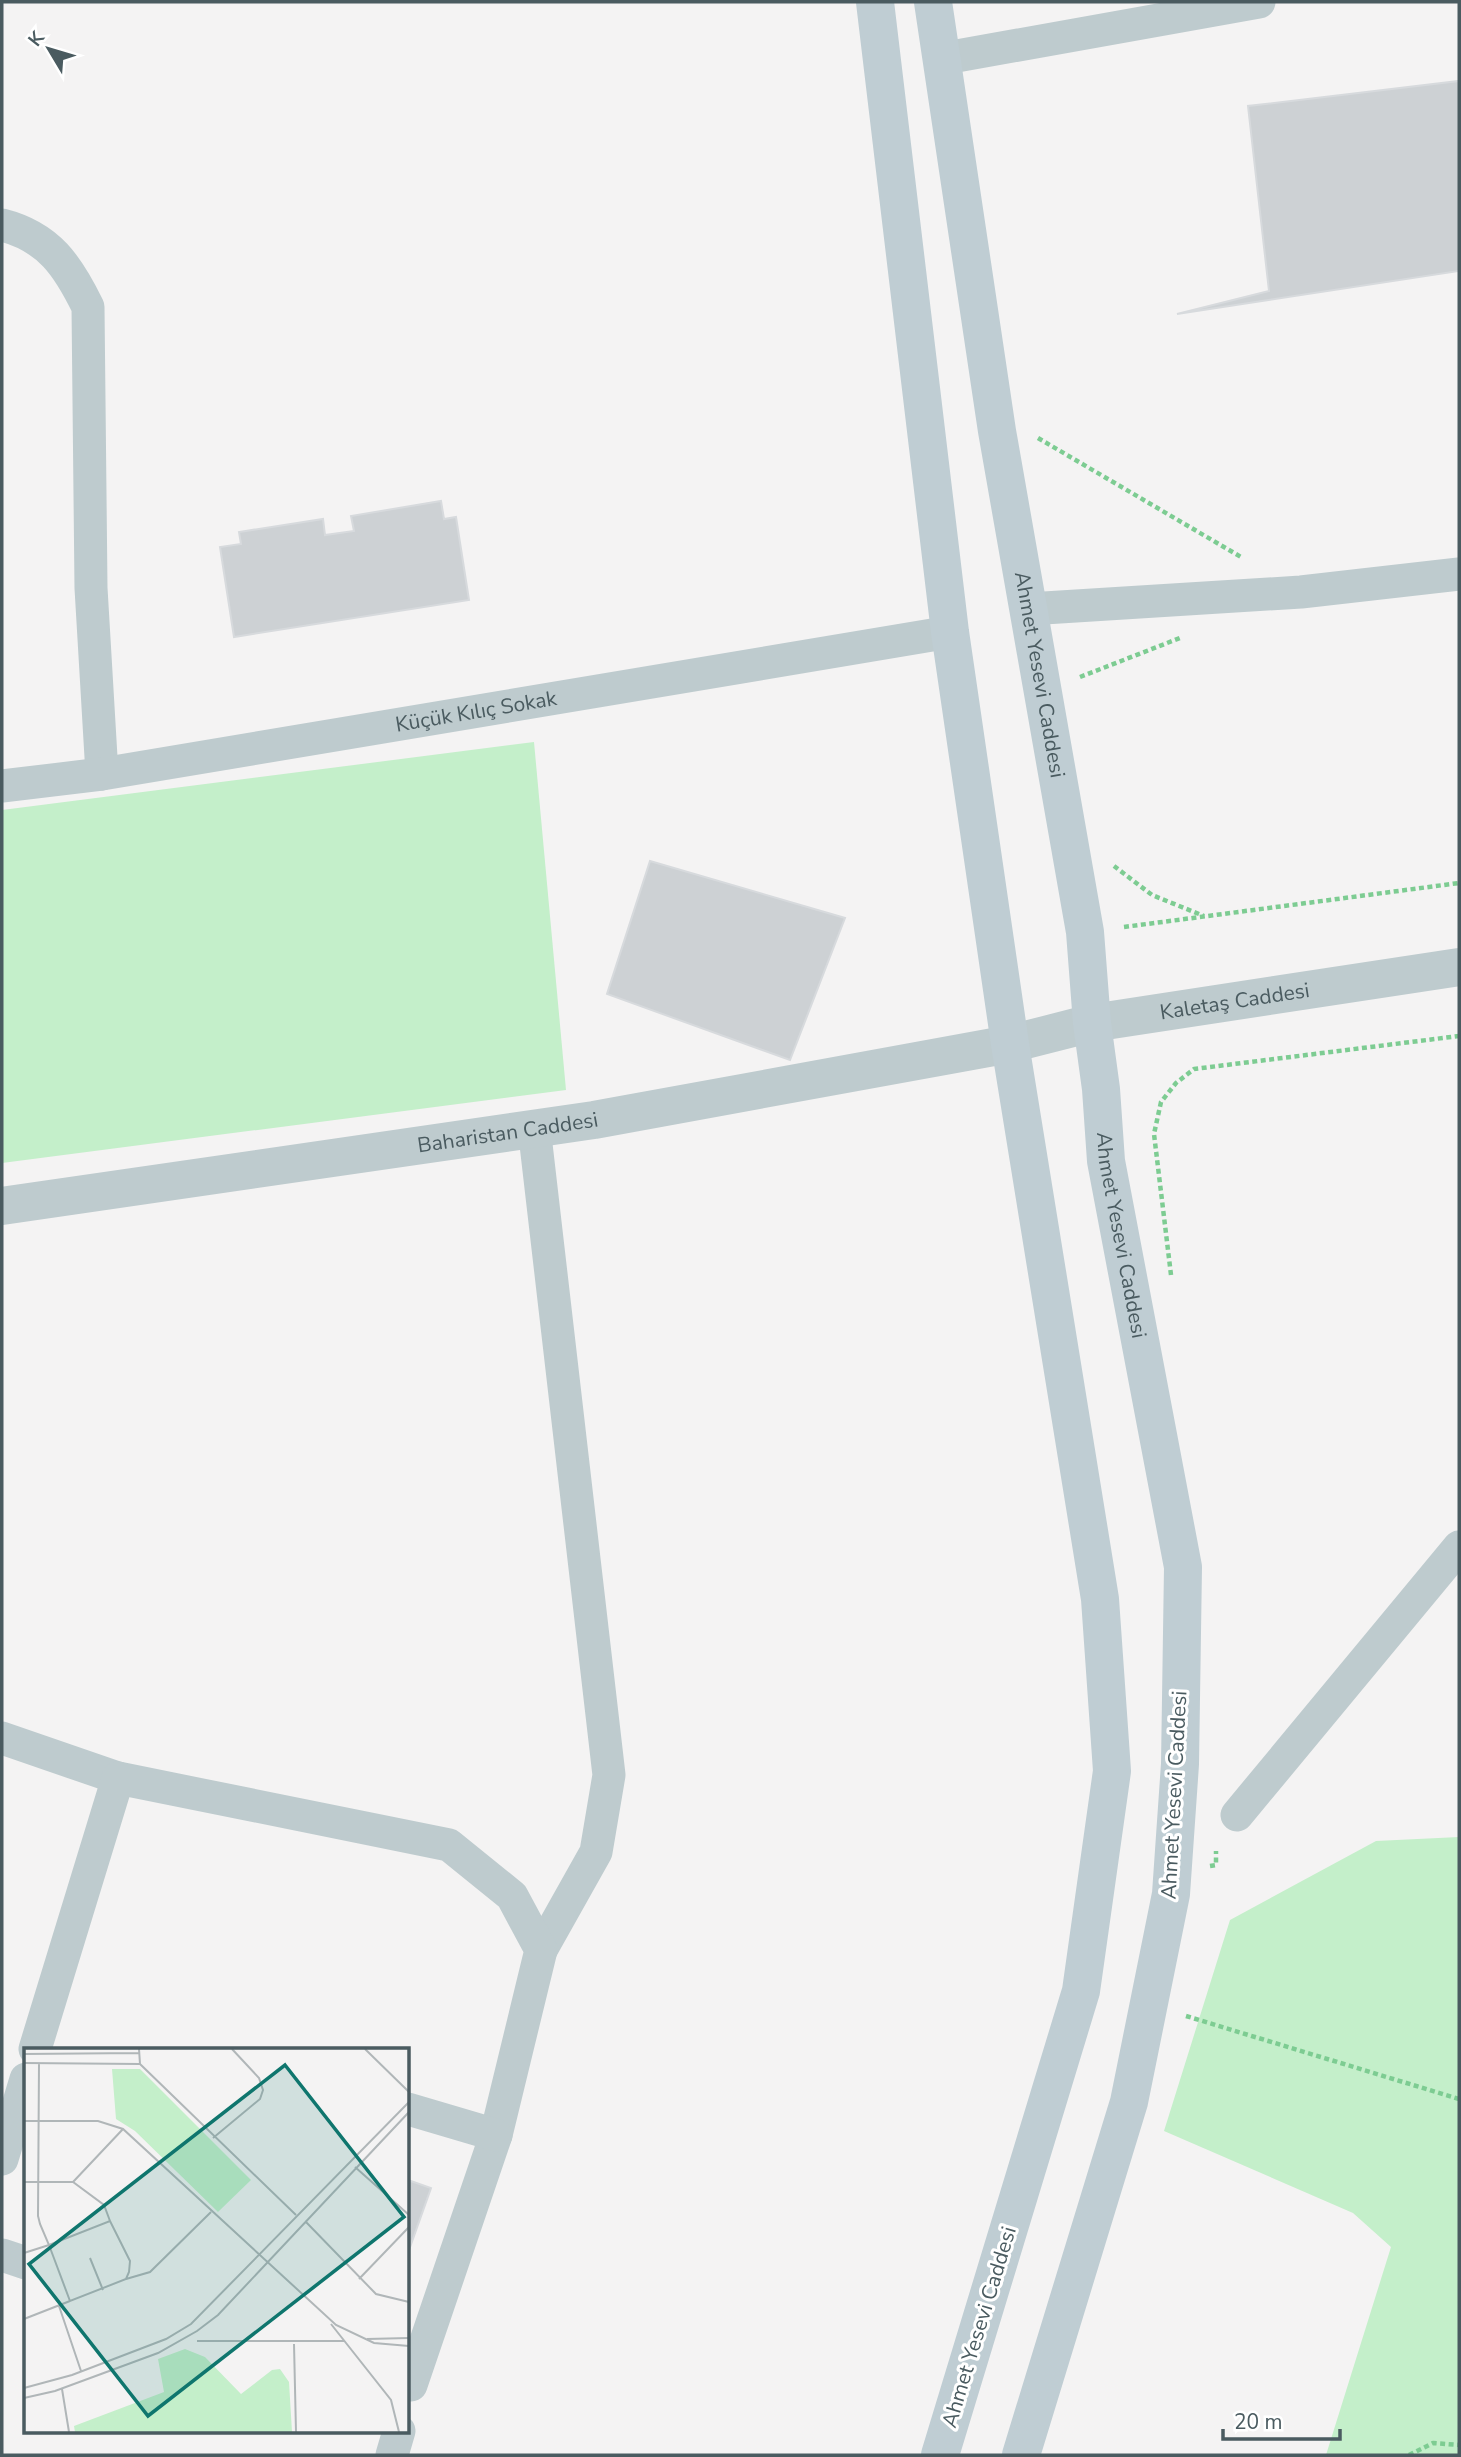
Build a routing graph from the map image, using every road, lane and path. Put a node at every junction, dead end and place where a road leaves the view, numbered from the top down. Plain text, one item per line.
1 (875, 2) edge
2 (933, 2) edge
3 (1259, 2) edge
4 (940, 59) junction
5 (2, 225) edge
6 (1026, 431) dead end
7 (1241, 557) dead end
8 (1459, 574) edge
9 (1028, 609) junction
10 (950, 632) junction
11 (1187, 636) dead end
12 (1073, 679) dead end
13 (102, 775) junction
14 (2, 786) edge
15 (1112, 864) dead end
16 (1459, 883) edge
17 (1204, 916) junction
18 (1085, 932) junction
19 (1459, 967) edge
20 (1091, 1023) junction
21 (1459, 1036) edge
22 (1010, 1044) junction
23 (1161, 1102) dead end
24 (534, 1127) junction
25 (2, 1206) edge
26 (1459, 1547) edge
27 (2, 1738) edge
28 (118, 1778) junction
29 (1237, 1815) dead end
30 (541, 1950) junction
31 (1148, 2004) junction
32 (35, 2048) edge
33 (24, 2086) edge
34 (1459, 2099) edge
35 (410, 2110) edge
36 (496, 2135) junction
37 (2, 2159) edge
38 (2, 2255) edge
39 (24, 2262) edge
40 (410, 2386) edge
41 (399, 2432) edge
42 (1459, 2445) edge
43 (392, 2455) edge
44 (940, 2455) edge
45 (1021, 2455) edge
46 (1409, 2455) edge

1 - 10 main road, Ahmet Yesevi Caddesi
2 - 4 main road, Ahmet Yesevi Caddesi
3 - 4 street
4 - 9 main road, Ahmet Yesevi Caddesi
5 - 13 street
6 - 7 path
8 - 9 street
9 - 18 main road, Ahmet Yesevi Caddesi
10 - 13 street, Küçük Kılıç Sokak
10 - 22 main road, Ahmet Yesevi Caddesi
11 - 12 path
13 - 14 street, Küçük Kılıç Sokak
15 - 17 path
16 - 17 path
17 - 18 path
18 - 20 main road, Ahmet Yesevi Caddesi
19 - 20 street, Kaletaş Caddesi
20 - 22 street, Kaletaş Caddesi
20 - 31 main road, Ahmet Yesevi Caddesi
21 - 23 path
22 - 24 street, Baharistan Caddesi
22 - 44 main road, Ahmet Yesevi Caddesi
24 - 25 street, Baharistan Caddesi
24 - 30 street
26 - 29 street
27 - 28 street
28 - 30 street
28 - 32 street
30 - 36 street
31 - 34 path
31 - 45 main road, Ahmet Yesevi Caddesi
33 - 37 street
35 - 36 street
36 - 40 street
38 - 39 street
41 - 43 street
42 - 46 path

